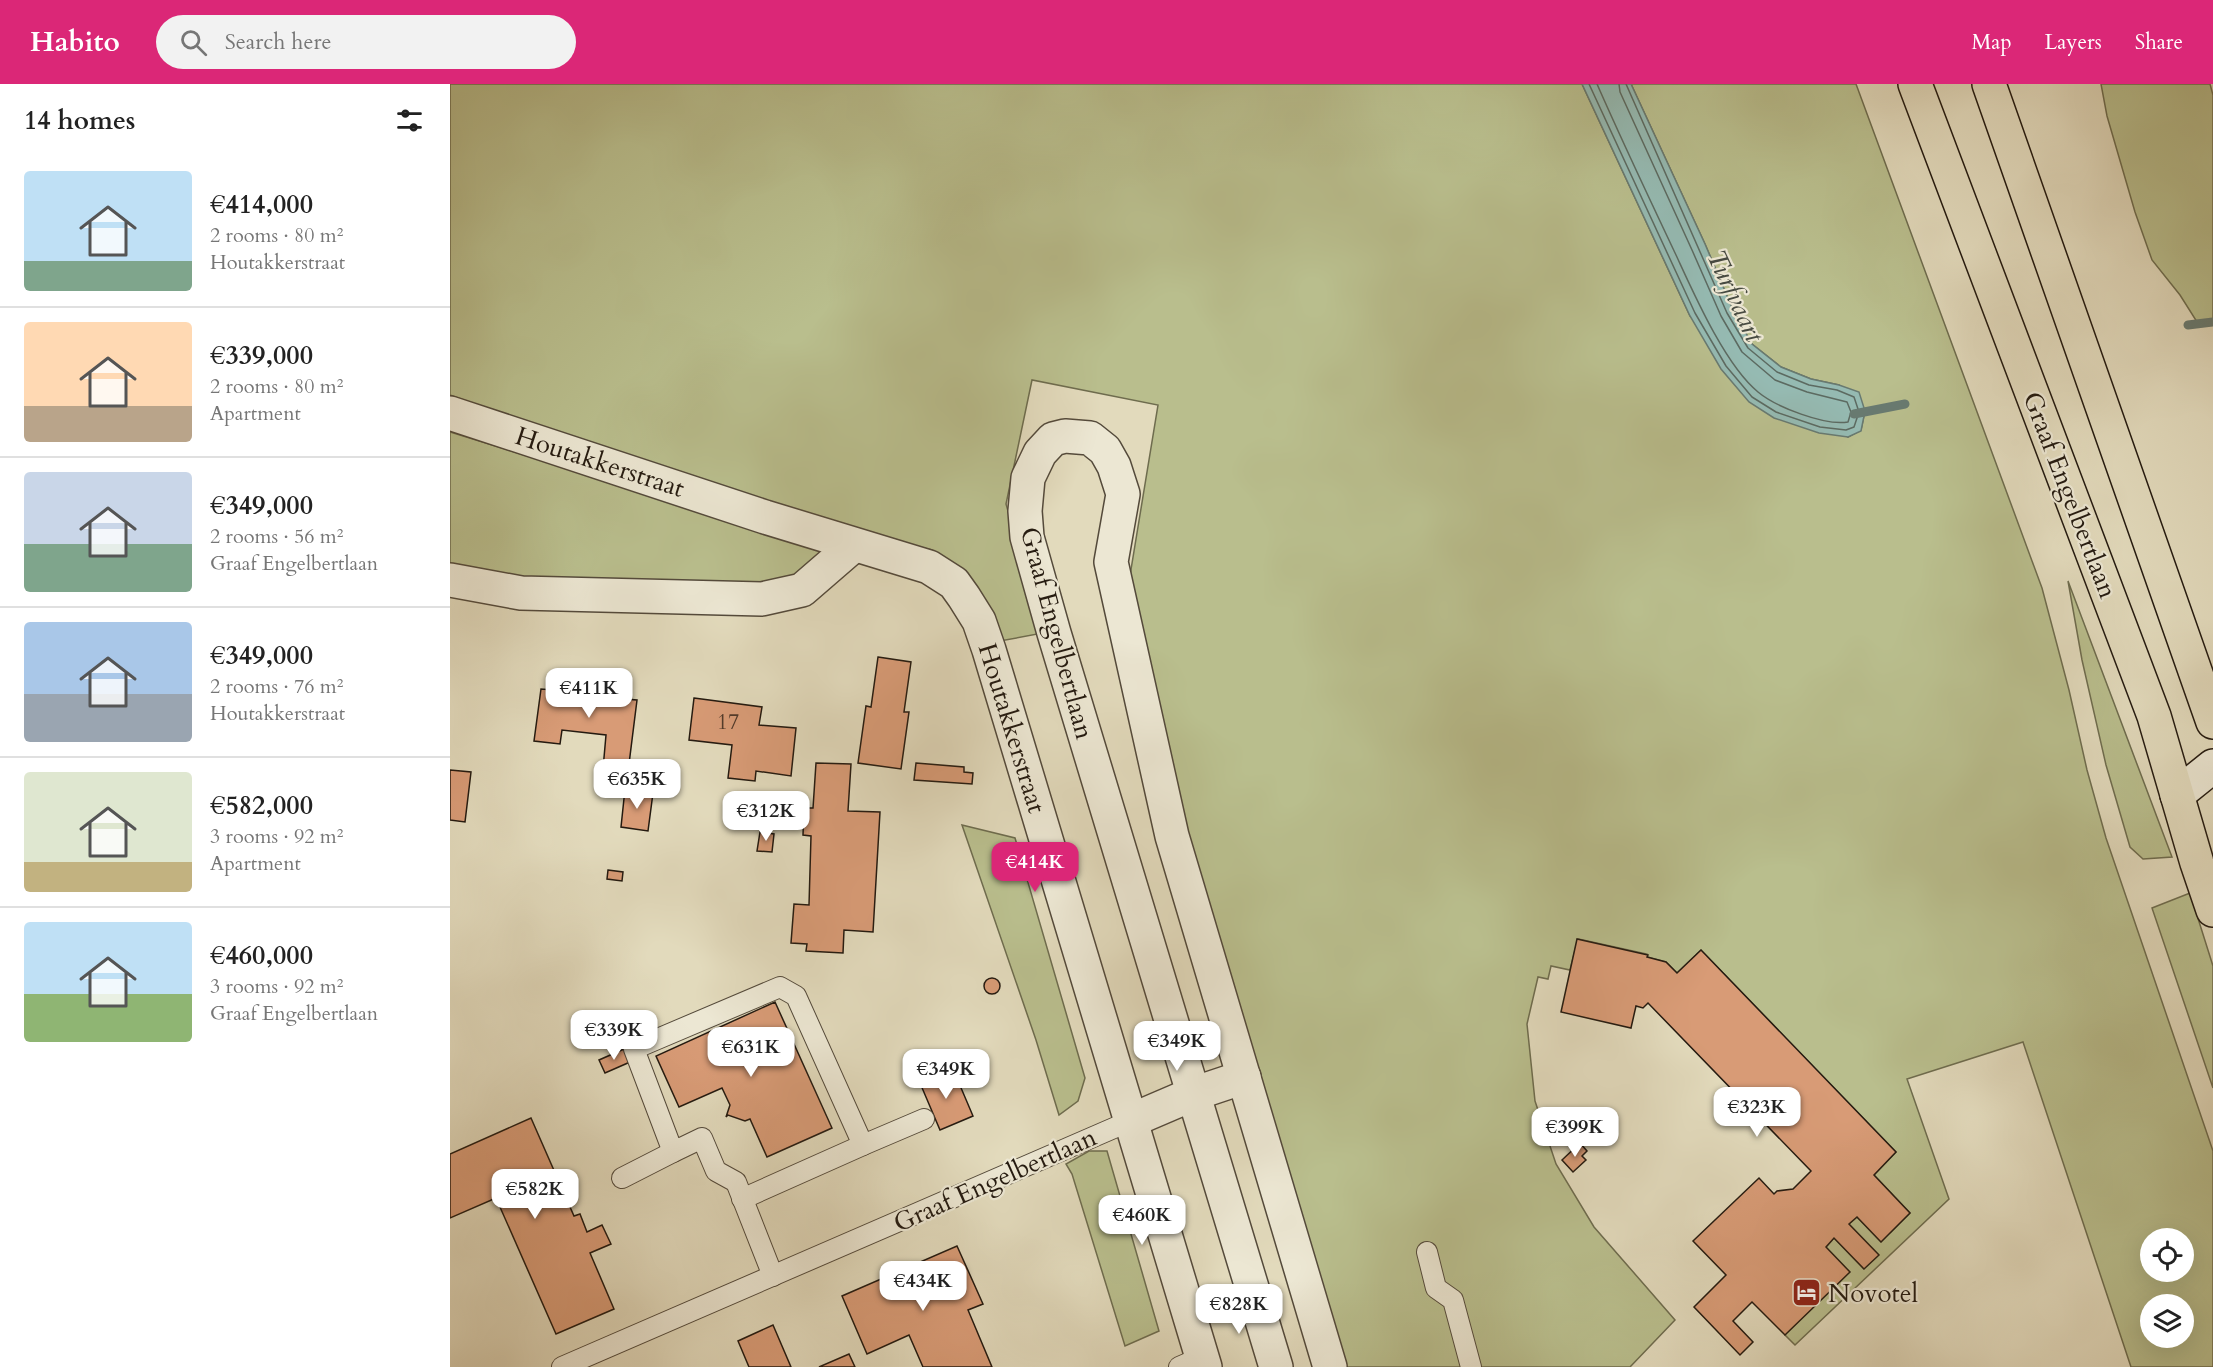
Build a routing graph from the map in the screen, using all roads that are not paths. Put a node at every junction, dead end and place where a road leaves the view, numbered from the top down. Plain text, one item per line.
1 (1915, 84) edge
2 (1989, 84) edge
3 (450, 413) edge
4 (854, 545) junction
5 (450, 580) edge
6 (2213, 722) edge
7 (2213, 766) edge
8 (2177, 795) junction
9 (2213, 795) edge
10 (2213, 909) edge
11 (1244, 1077) junction
12 (1193, 1094) junction
13 (924, 1119) dead end
14 (1130, 1121) junction
15 (863, 1145) junction
16 (673, 1152) junction
17 (622, 1178) dead end
18 (742, 1199) junction
19 (1427, 1252) dead end
20 (773, 1276) junction
21 (1196, 1364) edge
22 (562, 1367) edge
23 (1276, 1367) edge
24 (1330, 1367) edge
25 (1471, 1367) edge

1 - 8 main road, Graaf Engelbertlaan
2 - 6 main road
3 - 4 street, Houtakkerstraat
4 - 5 street
4 - 14 street, Houtakkerstraat
7 - 8 street
8 - 9 street
8 - 10 main road, Graaf Engelbertlaan
11 - 12 street, Graaf Engelbertlaan
11 - 12 street, Graaf Engelbertlaan
11 - 24 street, Graaf Engelbertlaan
12 - 14 street, Graaf Engelbertlaan
12 - 23 street, Graaf Engelbertlaan
13 - 15 lane
14 - 20 lane, Graaf Engelbertlaan
14 - 21 street, Graaf Engelbertlaan
15 - 16 lane
15 - 18 lane
16 - 17 lane
16 - 18 lane
18 - 20 lane
19 - 25 lane
20 - 22 lane, Graaf Engelbertlaan

